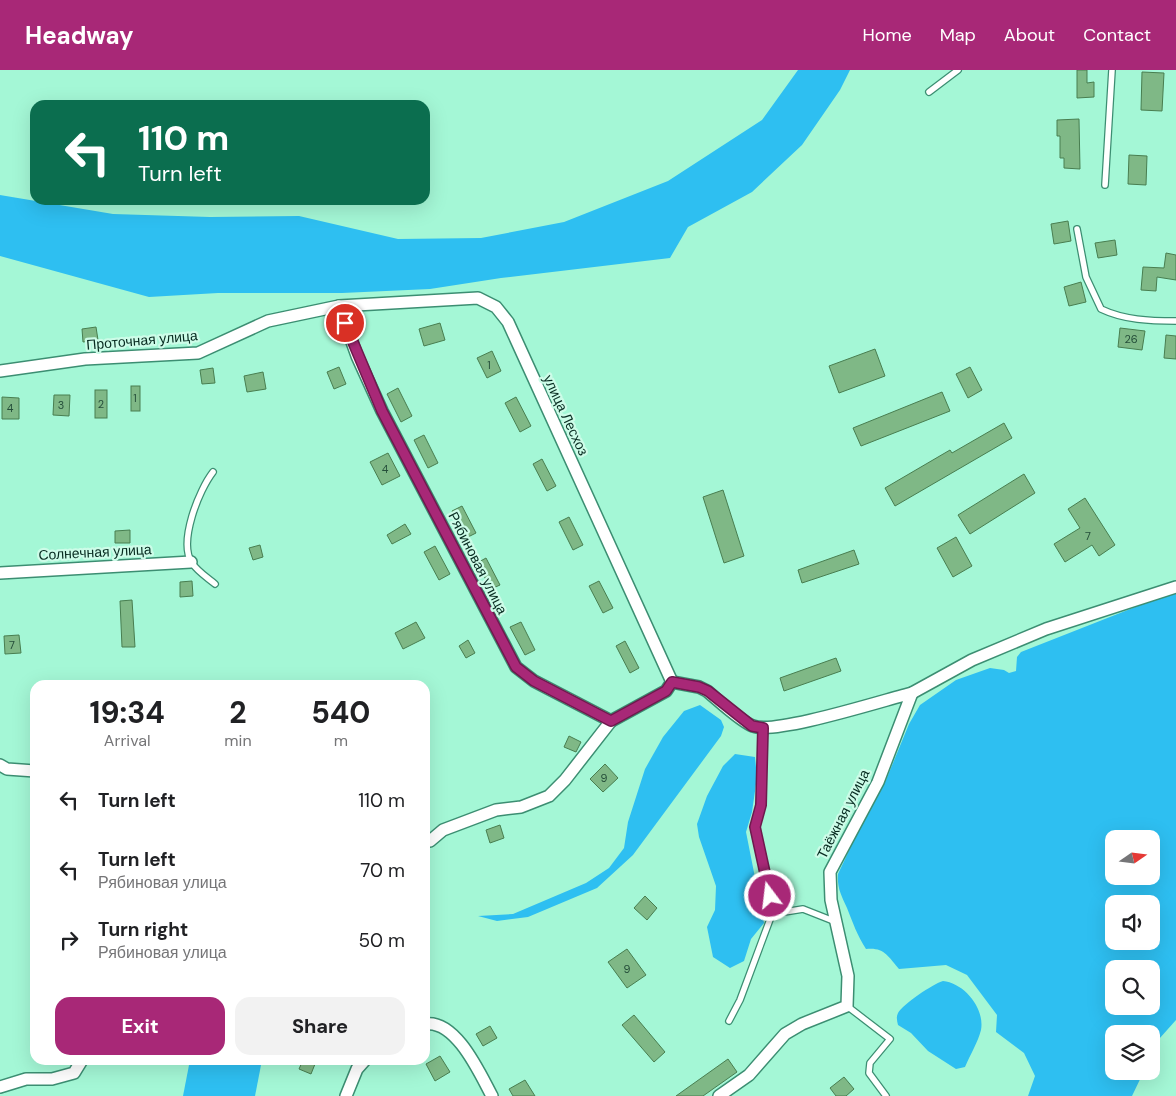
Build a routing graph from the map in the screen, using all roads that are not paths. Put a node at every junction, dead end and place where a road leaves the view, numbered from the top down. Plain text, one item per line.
1 (958, 70) edge
2 (1112, 70) edge
3 (929, 92) dead end
4 (1105, 185) dead end
5 (1077, 229) dead end
6 (339, 306) junction
7 (1176, 321) edge
8 (0, 371) edge
9 (213, 472) dead end
10 (191, 562) junction
11 (0, 573) edge
12 (216, 584) dead end
13 (1176, 587) edge
14 (672, 682) junction
15 (912, 693) junction
16 (611, 721) junction
17 (763, 728) junction
18 (0, 765) edge
19 (30, 771) edge
20 (430, 841) dead end
21 (772, 914) junction
22 (836, 922) junction
23 (847, 1006) junction
24 (729, 1021) dead end
25 (430, 1023) edge
26 (79, 1065) edge
27 (361, 1065) edge
28 (0, 1087) edge
29 (346, 1096) edge
30 (492, 1096) edge
31 (719, 1096) edge
32 (886, 1096) edge

1 - 3 lane
2 - 4 lane
5 - 7 lane
6 - 8 street, Проточная улица
6 - 14 street, улица Лесхоз
6 - 16 street, Рябиновая улица
9 - 10 lane
10 - 11 street, Солнечная улица
10 - 12 lane
13 - 15 street
14 - 16 street
14 - 17 street
15 - 17 street
15 - 22 street, Таёжная улица
16 - 20 street
17 - 21 lane
18 - 19 street
21 - 22 lane
21 - 24 lane
22 - 23 street, Таёжная улица
23 - 31 street
23 - 32 lane
25 - 30 street
26 - 28 street
27 - 29 street

